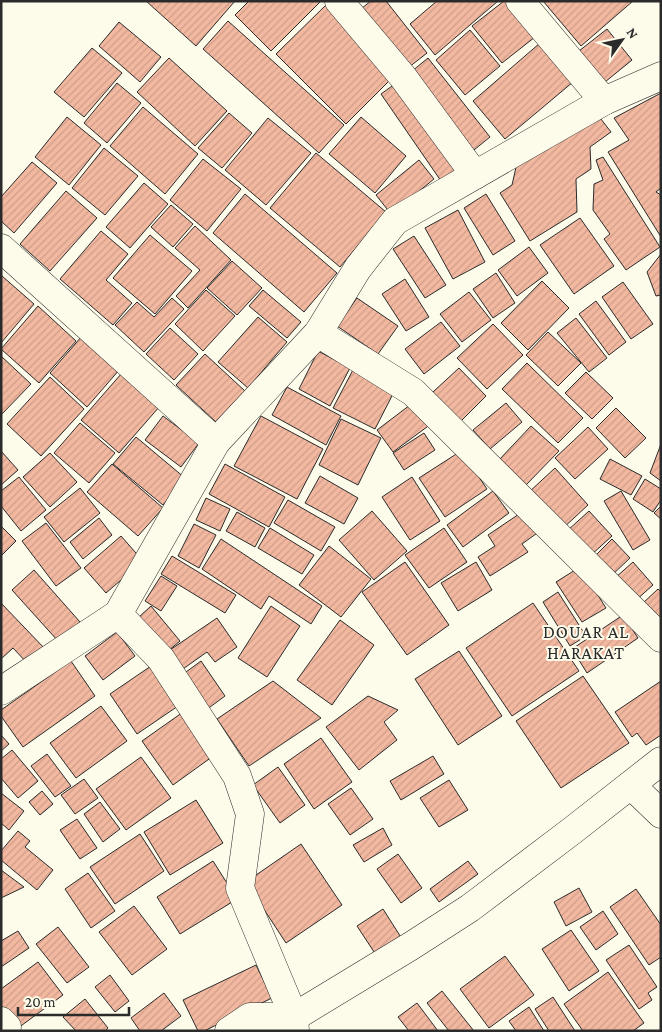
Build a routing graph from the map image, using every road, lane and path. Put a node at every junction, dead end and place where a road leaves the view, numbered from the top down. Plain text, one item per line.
1 (339, 1) edge
2 (520, 1) edge
3 (661, 76) edge
4 (604, 101) junction
5 (475, 175) junction
6 (1, 248) edge
7 (318, 334) junction
8 (216, 442) junction
9 (118, 614) junction
10 (661, 638) edge
11 (1, 691) edge
12 (661, 761) edge
13 (632, 785) junction
14 (661, 814) edge
15 (300, 1026) edge
16 (229, 1031) edge

1 - 5 street
2 - 4 street
3 - 4 street
4 - 5 street
5 - 7 street
6 - 8 street
7 - 8 street
7 - 10 street
8 - 9 street
9 - 11 street
9 - 15 street
12 - 13 street
13 - 14 street
13 - 15 street
15 - 16 street

